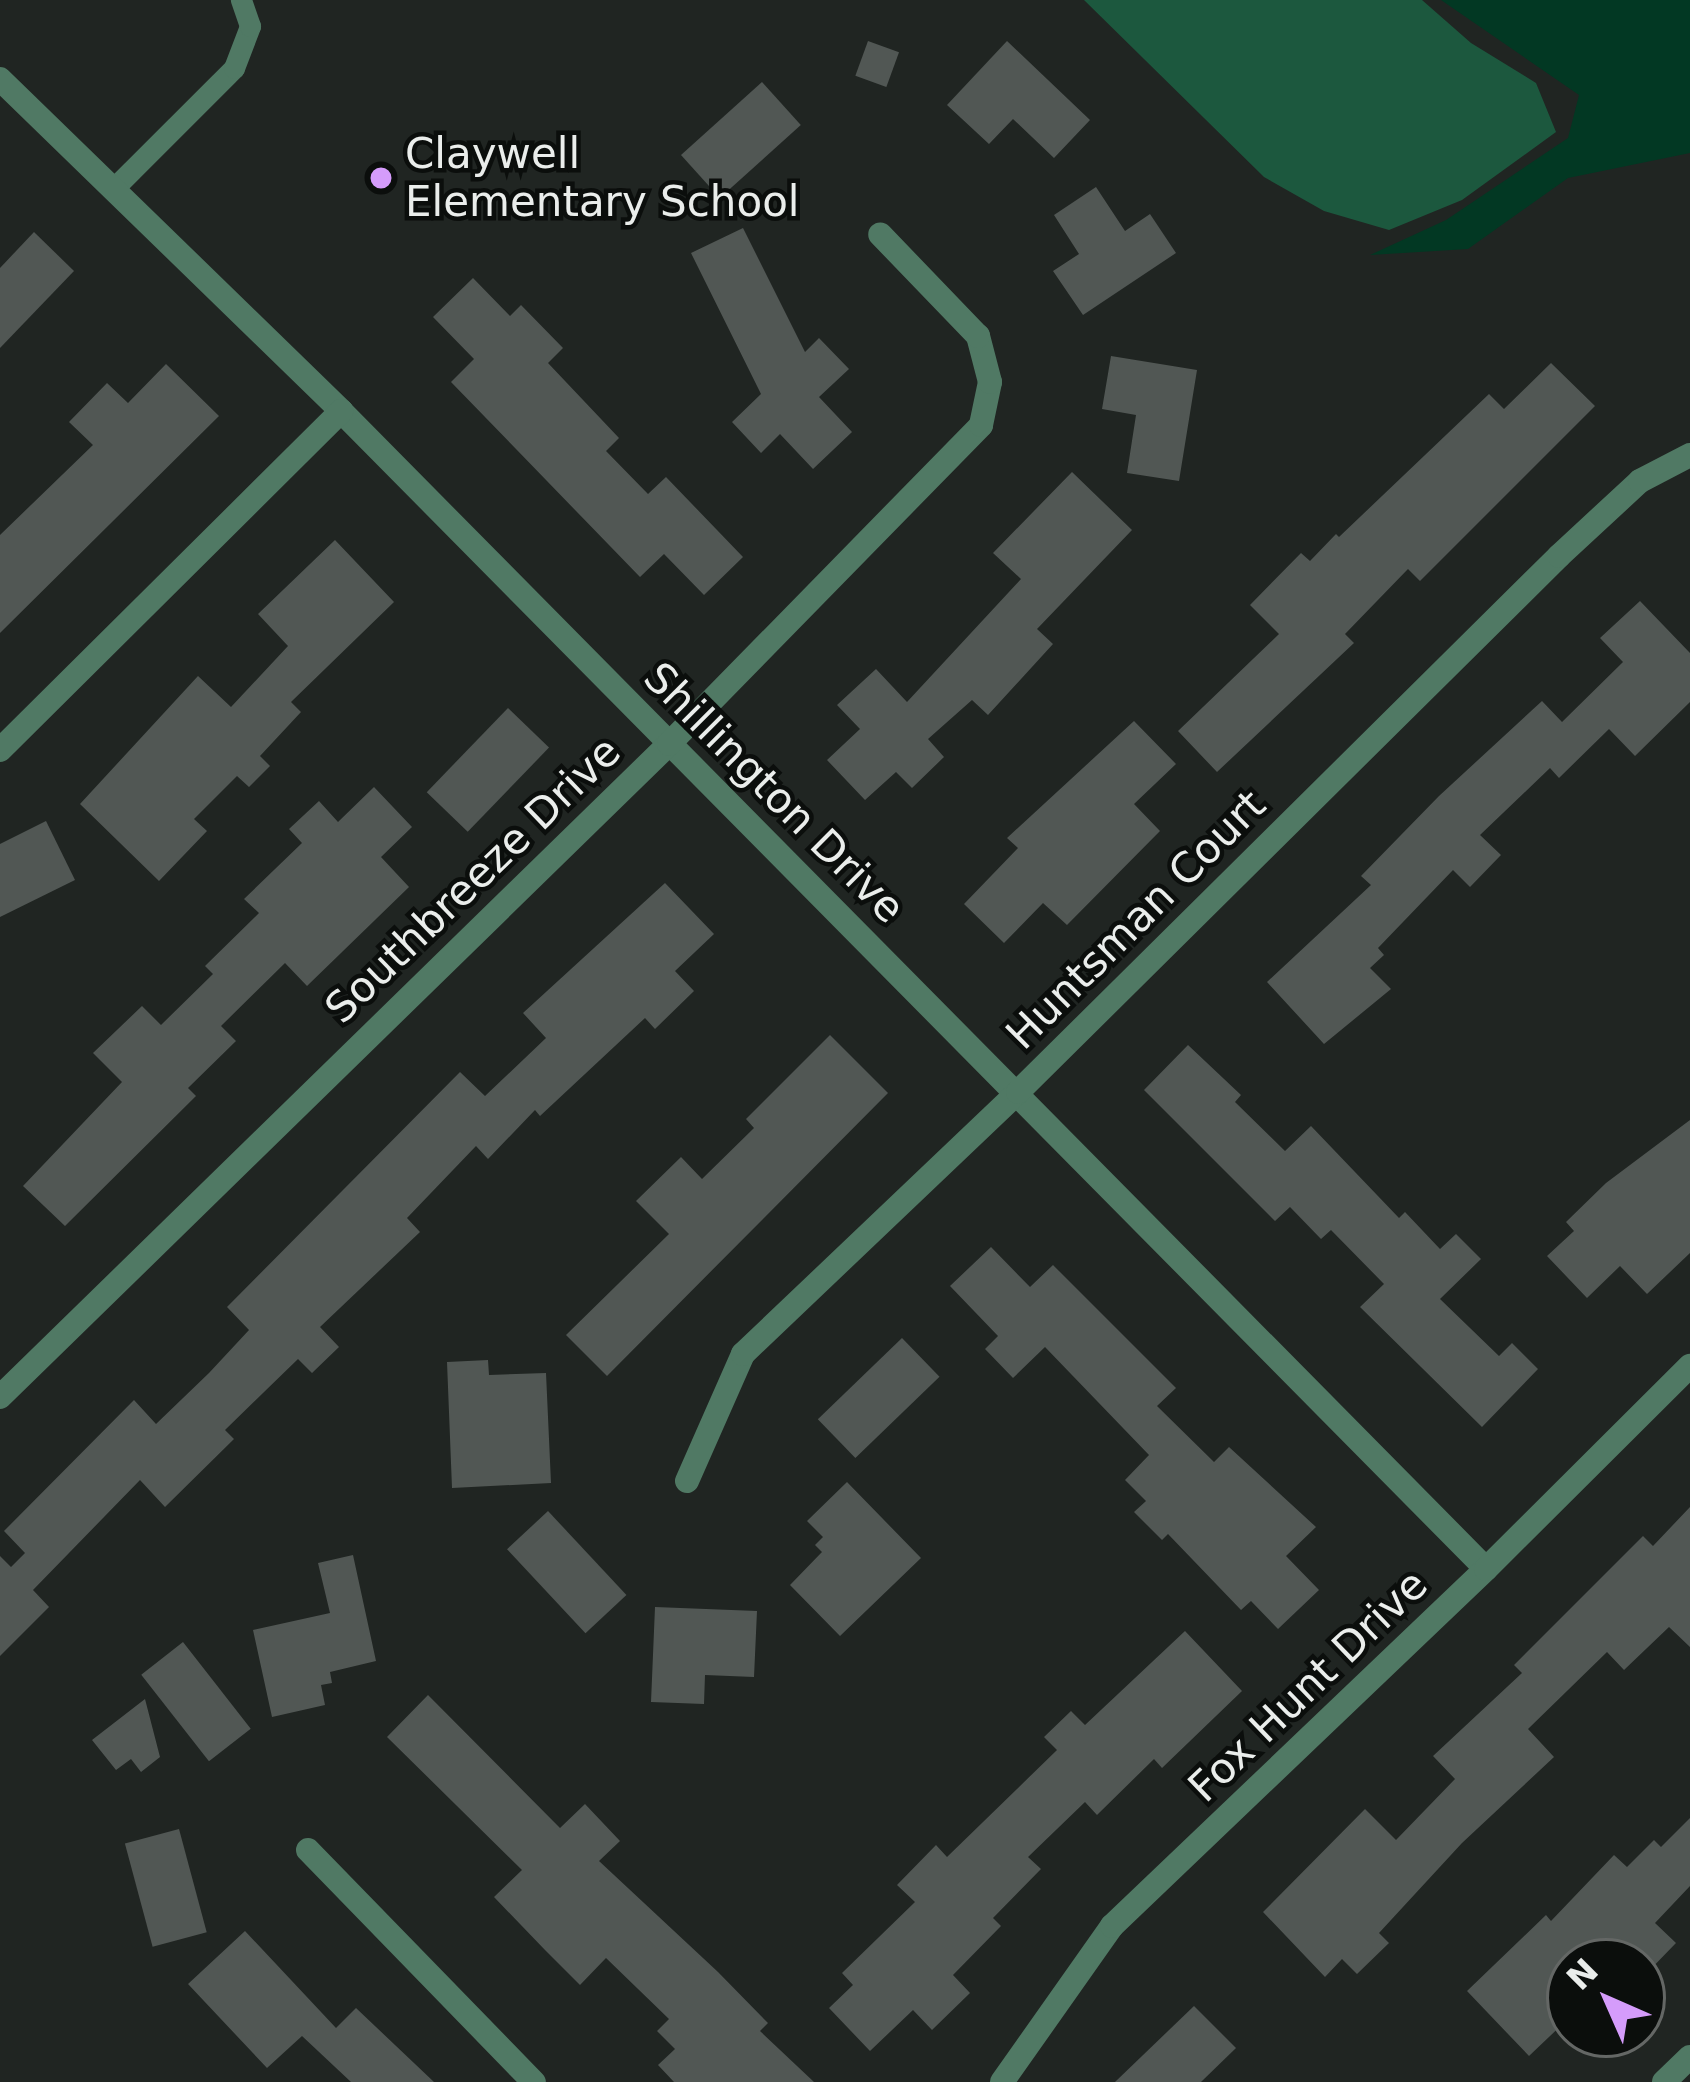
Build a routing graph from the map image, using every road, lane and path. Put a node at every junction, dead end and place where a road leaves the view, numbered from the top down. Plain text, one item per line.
1 (241, 0) edge
2 (3, 87) edge
3 (113, 189) junction
4 (880, 234) dead end
5 (341, 410) junction
6 (1690, 455) edge
7 (668, 743) junction
8 (0, 750) edge
9 (1018, 1092) junction
10 (1690, 1366) edge
11 (0, 1396) edge
12 (687, 1481) dead end
13 (1486, 1569) junction
14 (308, 1850) dead end
15 (1690, 2057) edge
16 (534, 2082) edge
17 (1003, 2082) edge
18 (1664, 2082) edge

1 - 3 lane
2 - 3 street, Shillington Drive
3 - 5 street, Shillington Drive
4 - 7 street, Southbreeze Drive
5 - 7 street, Shillington Drive
5 - 8 street
6 - 9 street, Huntsman Court
7 - 9 street, Shillington Drive
7 - 11 street, Southbreeze Drive
9 - 12 street, Huntsman Court
9 - 13 street, Shillington Drive
10 - 13 street, Fox Hunt Drive
13 - 17 street, Fox Hunt Drive
14 - 16 street
15 - 18 street

